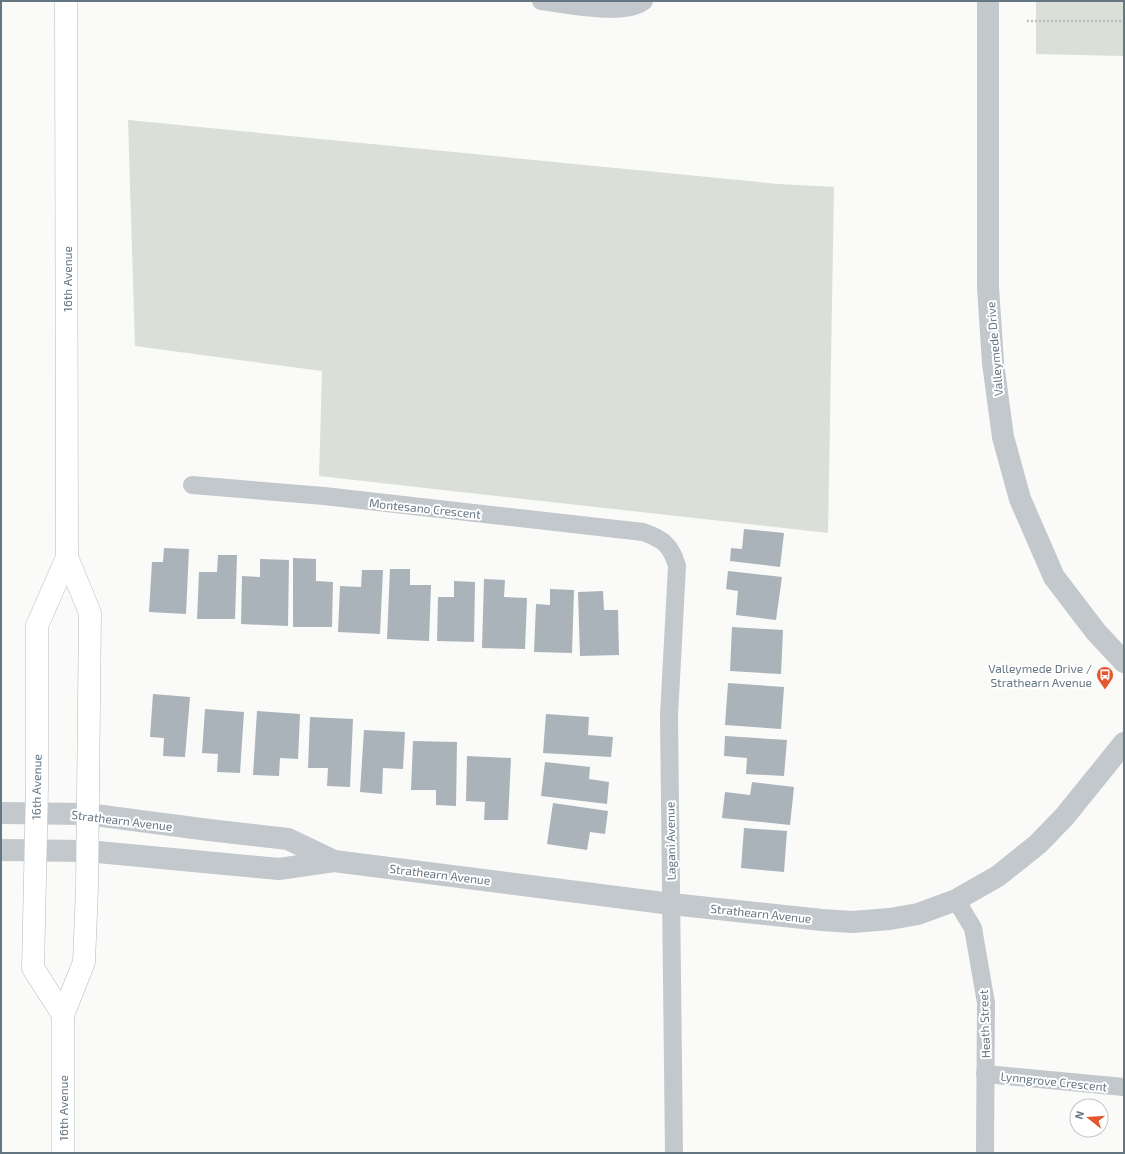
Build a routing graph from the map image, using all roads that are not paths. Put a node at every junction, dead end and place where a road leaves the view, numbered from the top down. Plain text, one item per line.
1 (66, 1) edge
2 (541, 1) edge
3 (644, 1) edge
4 (988, 1) edge
5 (192, 485) dead end
6 (656, 537) joint
7 (67, 557) junction
8 (1124, 662) edge
9 (1124, 743) edge
10 (36, 812) junction
11 (1, 813) edge
12 (87, 814) junction
13 (35, 849) junction
14 (1, 850) edge
15 (87, 851) junction
16 (334, 861) junction
17 (956, 900) junction
18 (671, 904) junction
19 (63, 1015) junction
20 (985, 1074) junction
21 (1124, 1087) edge
22 (63, 1153) edge
23 (674, 1153) edge
24 (985, 1153) edge

1 - 7 main road, 16th Avenue
2 - 3 street
4 - 8 street, Valleymede Drive
5 - 6 street, Montesano Crescent
6 - 18 street, Lagani Avenue
7 - 10 main road, 16th Avenue
7 - 12 main road, 16th Avenue
9 - 17 street, Strathearn Avenue
10 - 11 street, Strathearn Avenue
10 - 12 street, Strathearn Avenue
10 - 13 main road, 16th Avenue
12 - 15 main road, 16th Avenue
12 - 16 street, Strathearn Avenue
13 - 14 street, Strathearn Avenue
13 - 15 street, Strathearn Avenue
13 - 19 main road, 16th Avenue
15 - 16 street, Strathearn Avenue
15 - 19 main road, 16th Avenue
16 - 18 street, Strathearn Avenue
17 - 18 street, Strathearn Avenue
17 - 20 street, Heath Street
18 - 23 street, Lagani Avenue
19 - 22 main road, 16th Avenue
20 - 21 street, Lynngrove Crescent
20 - 24 street, Heath Street

